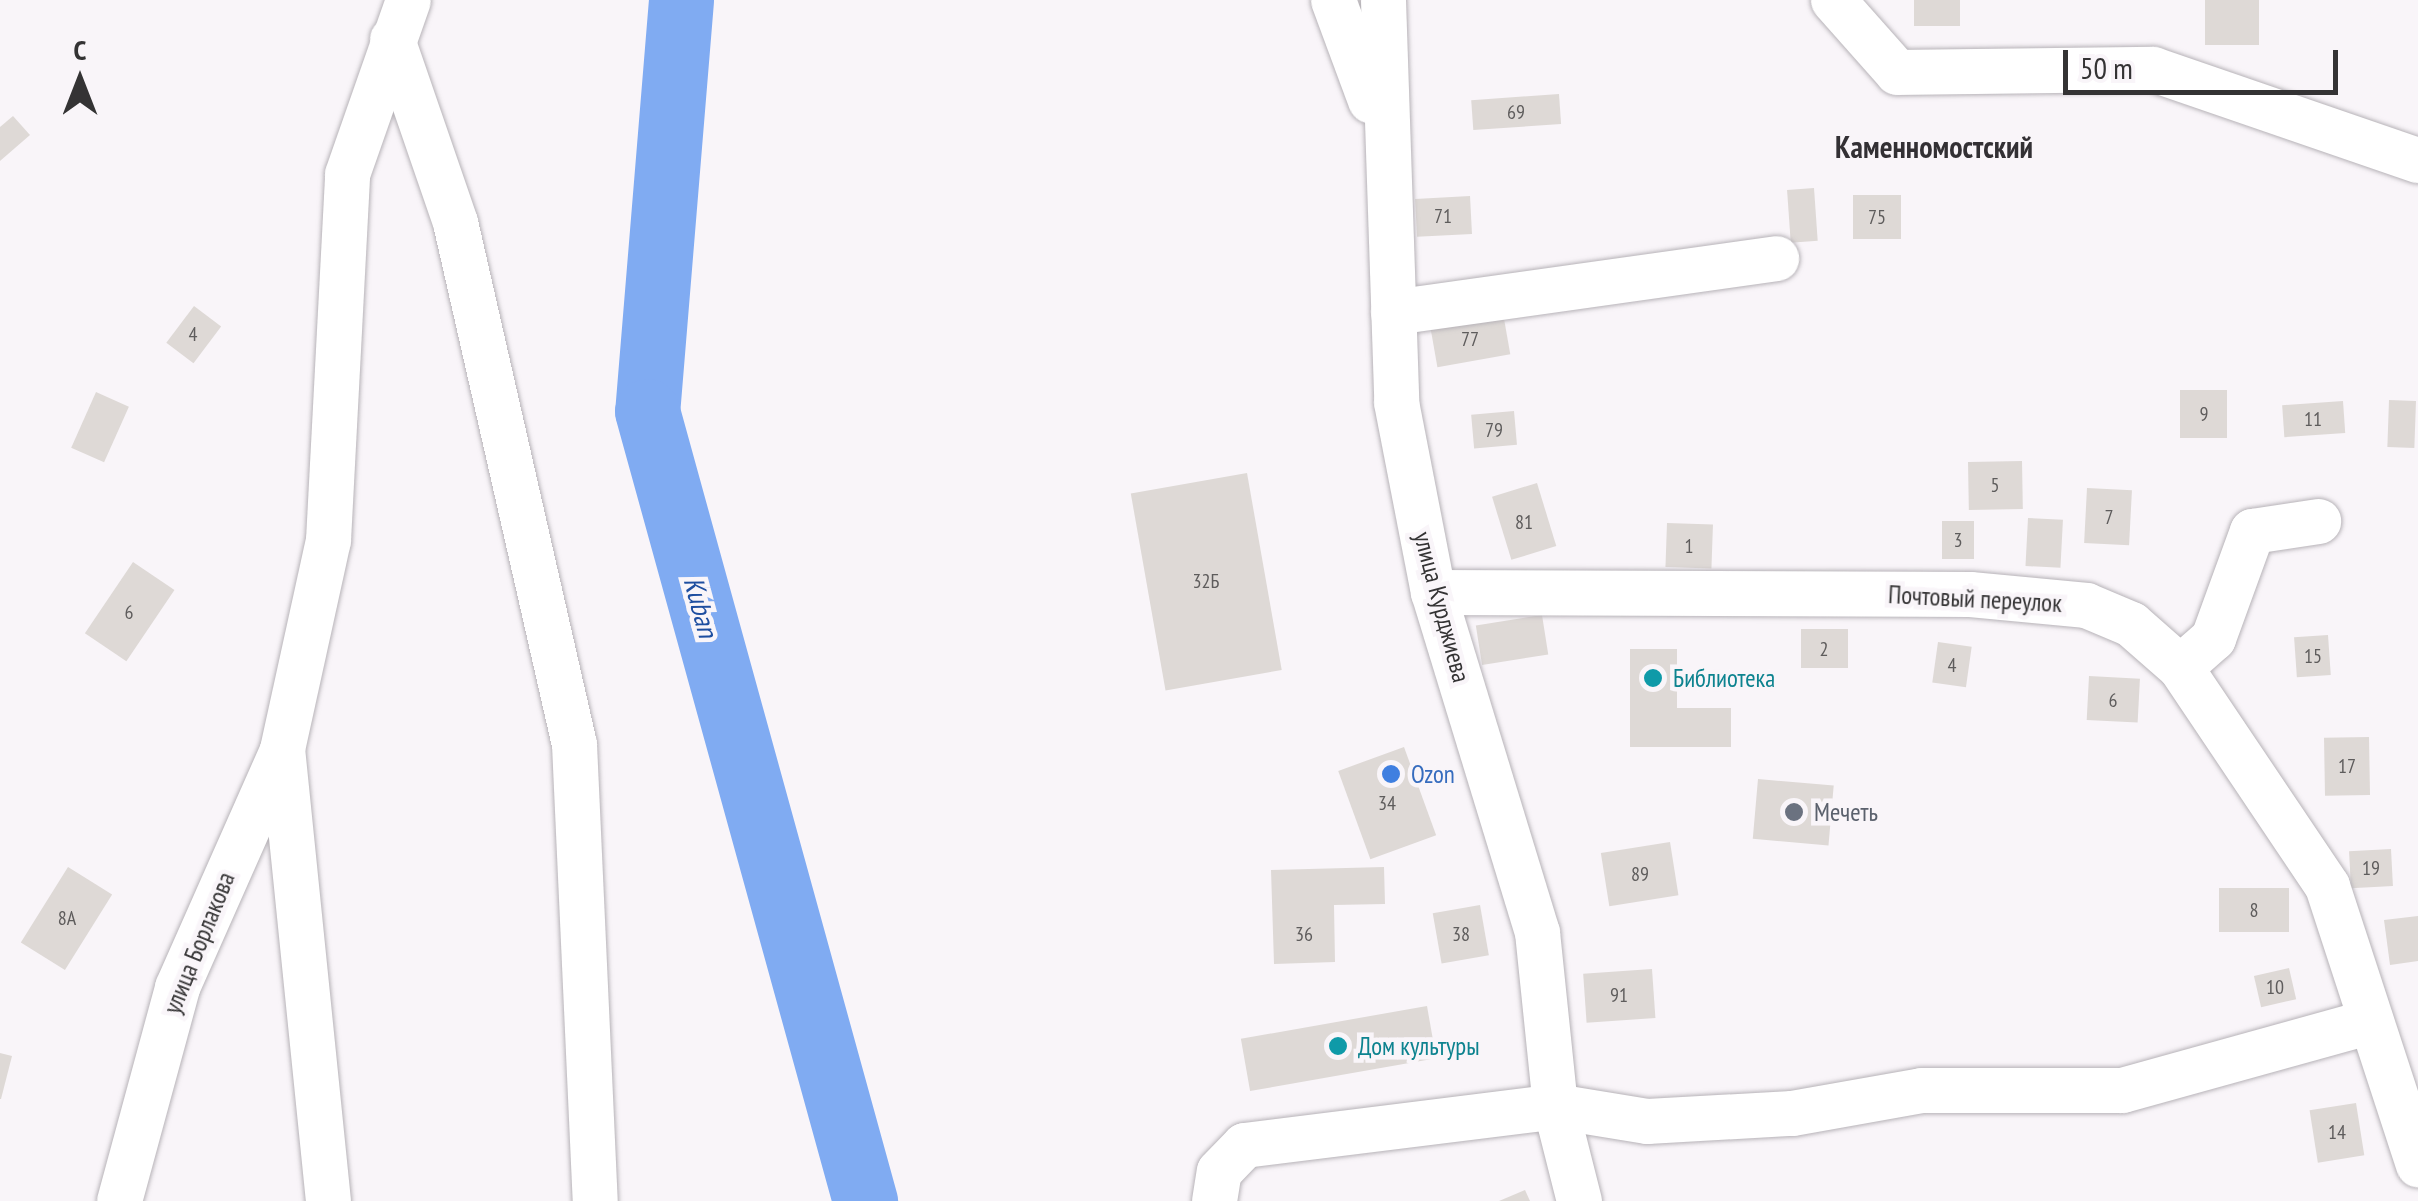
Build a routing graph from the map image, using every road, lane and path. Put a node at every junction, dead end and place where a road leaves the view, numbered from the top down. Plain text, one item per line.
1 (1332, 0) edge
2 (1396, 0) edge
3 (1833, 0) edge
4 (1382, 1) edge
5 (400, 20) edge
6 (1387, 154) junction
7 (2418, 160) edge
8 (1776, 258) dead end
9 (1393, 312) junction
10 (2318, 521) dead end
11 (1433, 592) junction
12 (2180, 666) junction
13 (282, 749) junction
14 (2371, 1021) junction
15 (1555, 1106) junction
16 (2418, 1165) edge
17 (119, 1201) edge
18 (328, 1201) edge
19 (595, 1201) edge
20 (1214, 1201) edge
21 (1580, 1201) edge

1 - 6 street
2 - 4 street
3 - 7 street
4 - 6 street, улица Курджиева
5 - 13 street
5 - 19 street
6 - 9 street, улица Курджиева
8 - 9 street
9 - 11 street, улица Курджиева
10 - 12 street
11 - 12 street, Почтовый переулок
11 - 15 street, улица Курджиева
12 - 14 street, Почтовый переулок
13 - 17 street, улица Борлакова
13 - 18 street
14 - 15 street
14 - 16 street, Почтовый переулок
15 - 20 street
15 - 21 street, улица Курджиева

